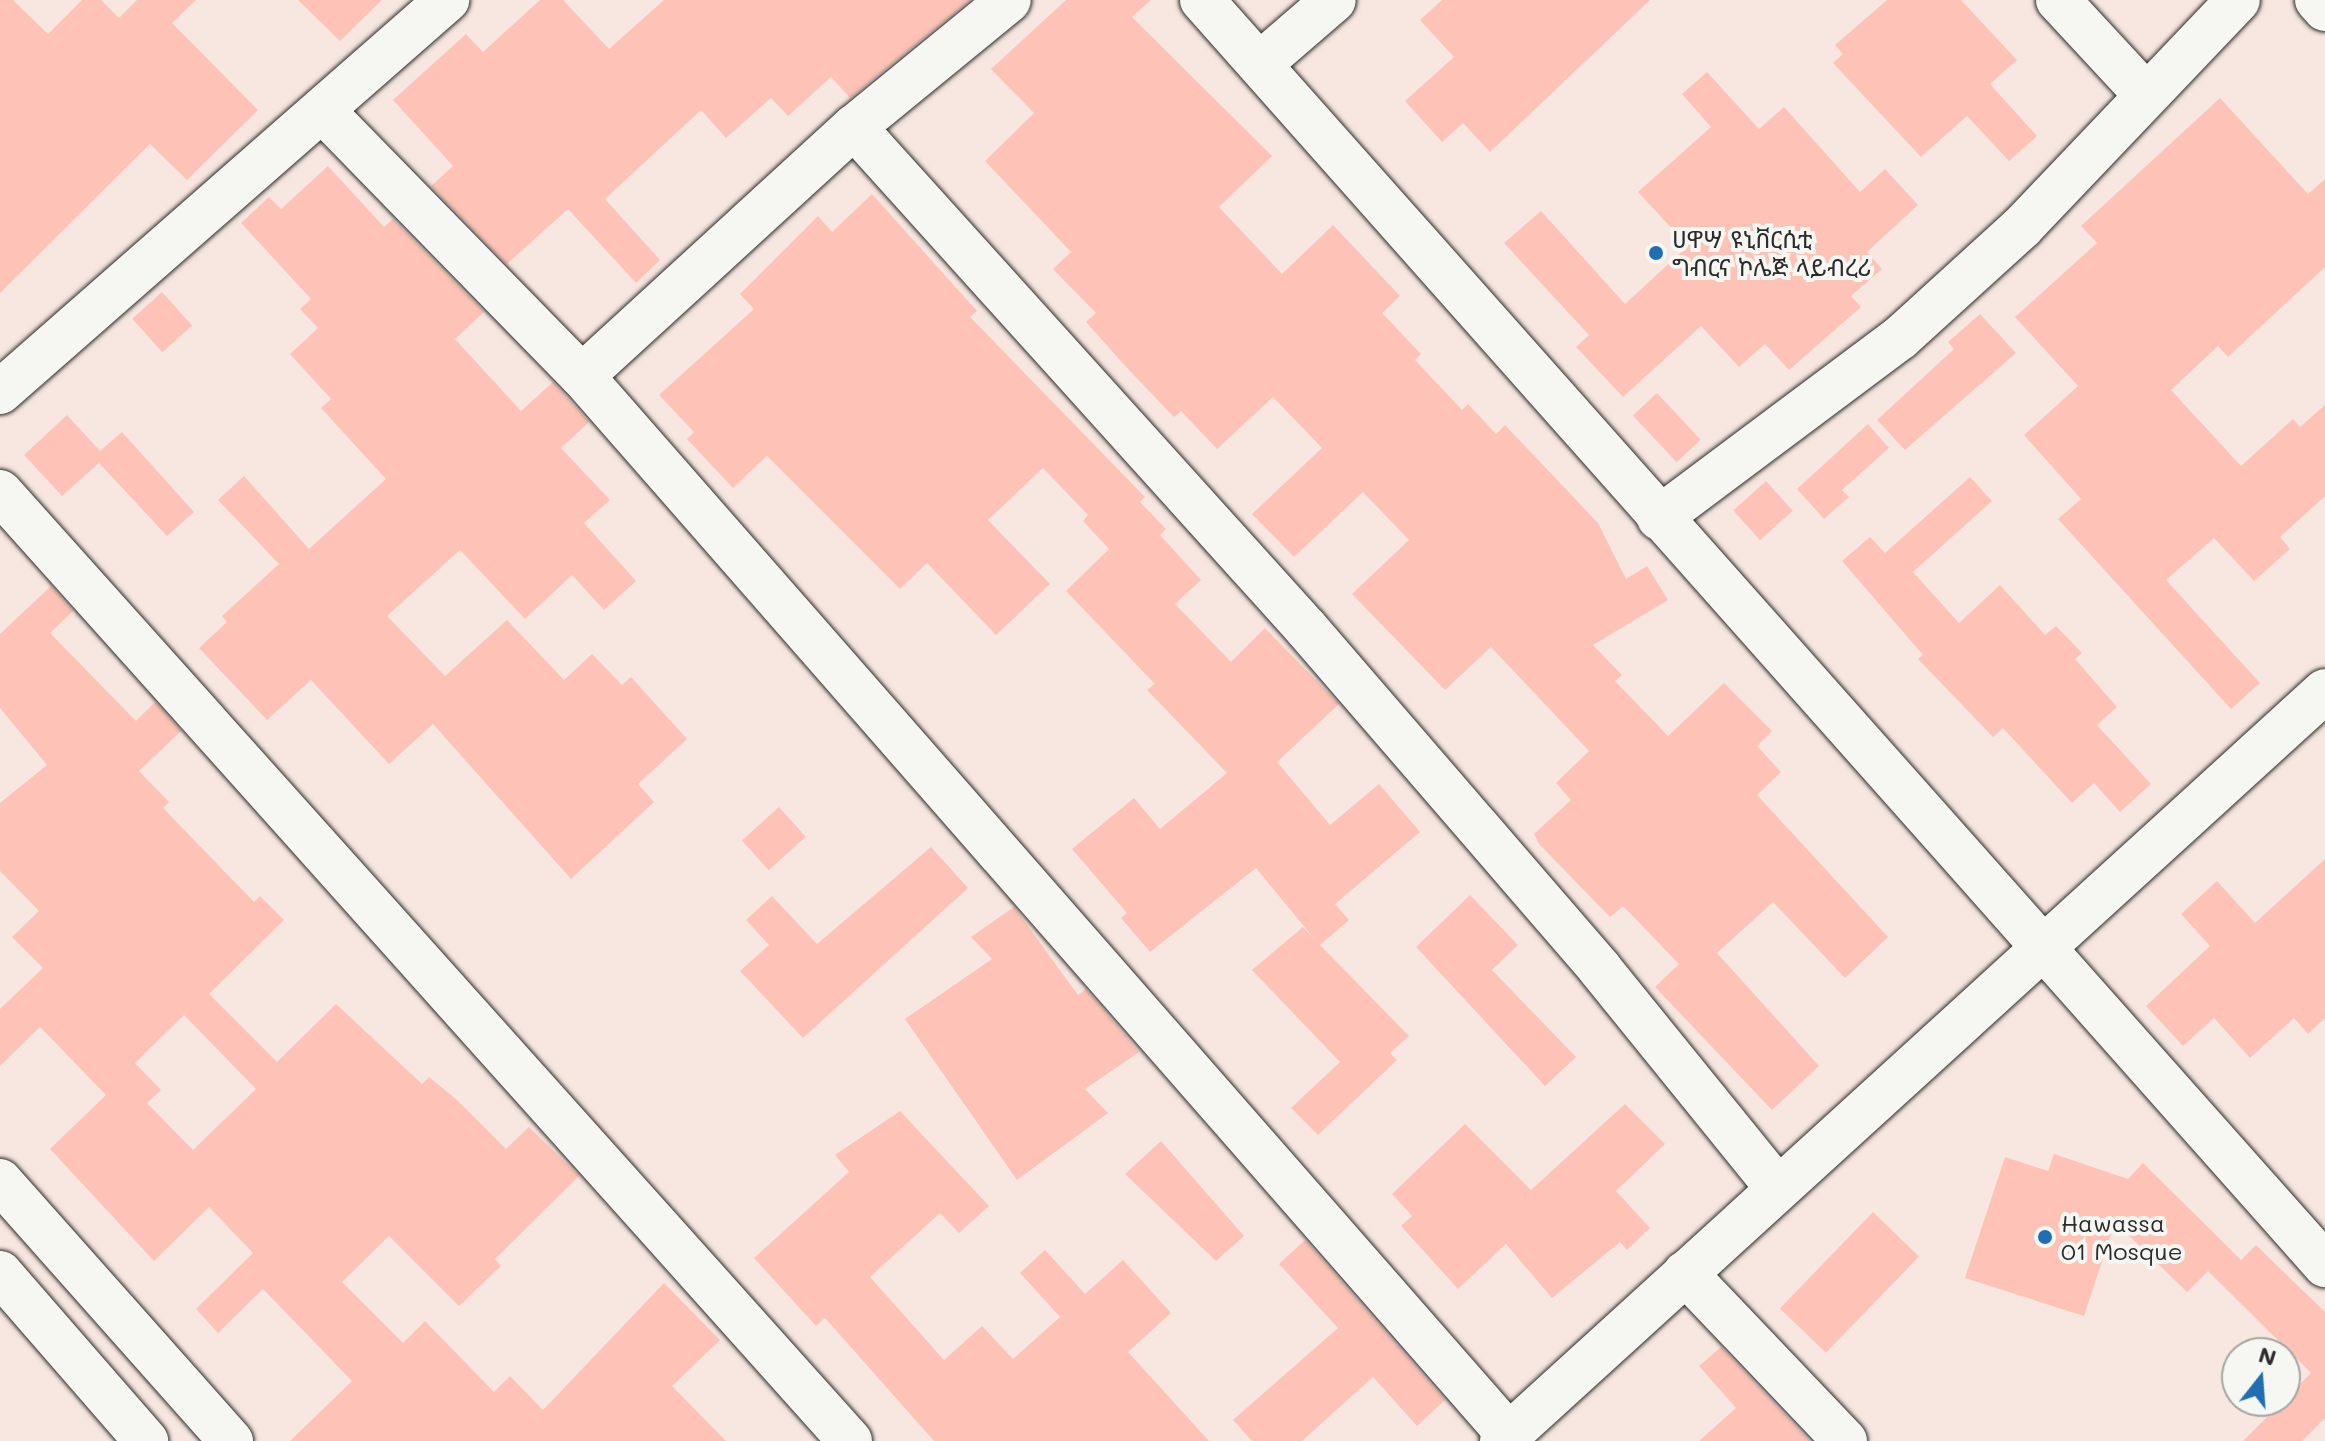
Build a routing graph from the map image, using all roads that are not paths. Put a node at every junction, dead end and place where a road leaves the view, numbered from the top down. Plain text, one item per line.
1 (447, 0) edge
2 (1009, 0) edge
3 (1202, 0) edge
4 (1334, 0) edge
5 (2058, 0) edge
6 (2238, 0) edge
7 (2317, 0) edge
8 (2325, 9) edge
9 (1261, 63) junction
10 (2146, 95) junction
11 (322, 110) junction
12 (854, 127) junction
13 (582, 376) junction
14 (0, 392) edge
15 (0, 492) edge
16 (1659, 518) junction
17 (2325, 691) edge
18 (2041, 946) junction
19 (0, 1181) edge
20 (1776, 1186) junction
21 (2325, 1265) edge
22 (0, 1273) edge
23 (1685, 1273) junction
24 (1505, 1438) edge
25 (146, 1441) edge
26 (231, 1441) edge
27 (850, 1441) edge
28 (1845, 1441) edge

1 - 11 street
2 - 12 street
3 - 9 street
4 - 9 street
5 - 10 street
6 - 10 street
7 - 8 street
9 - 16 street
10 - 16 street
11 - 13 street
11 - 14 street
12 - 13 street
12 - 20 street
13 - 24 street
15 - 27 street
16 - 18 street
17 - 18 street
18 - 20 street
18 - 21 street
19 - 26 street
20 - 23 street
22 - 25 street
23 - 24 street
23 - 28 street

